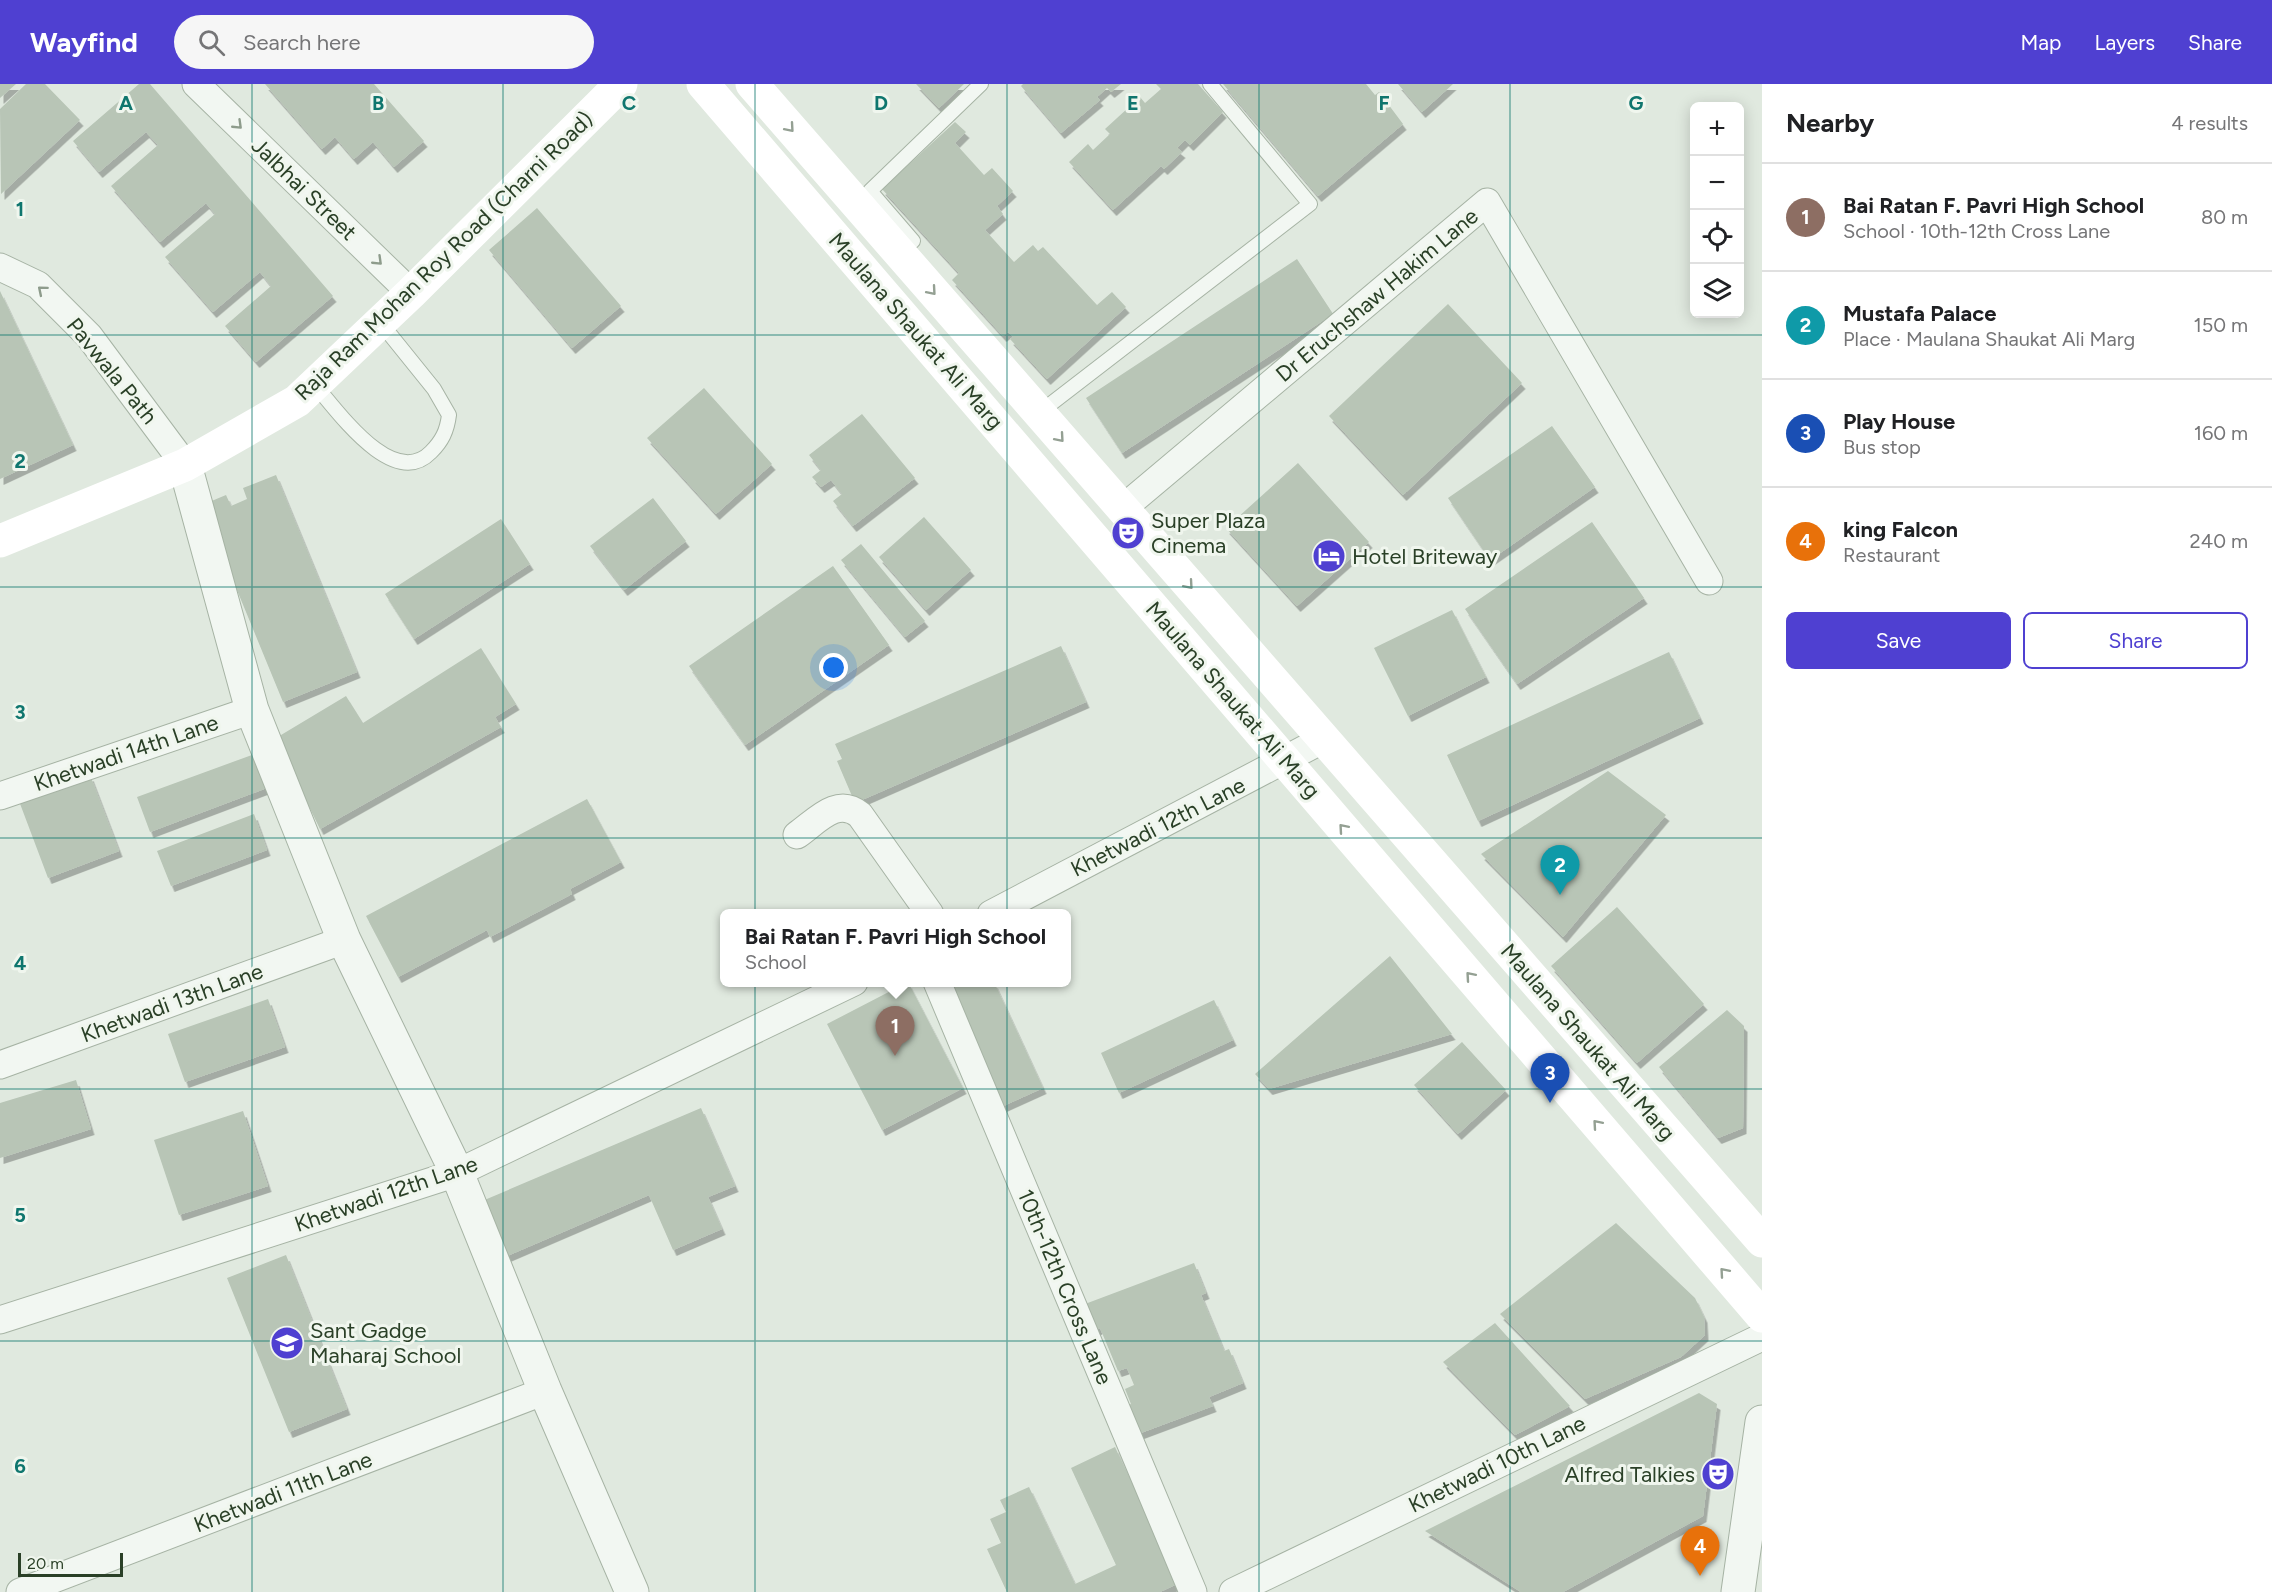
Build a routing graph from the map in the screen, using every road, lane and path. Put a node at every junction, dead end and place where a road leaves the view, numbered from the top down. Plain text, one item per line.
1 (196, 84) edge
2 (621, 84) edge
3 (703, 84) edge
4 (752, 84) edge
5 (981, 84) edge
6 (1210, 84) edge
7 (899, 253) junction
8 (0, 267) edge
9 (411, 293) junction
10 (380, 321) junction
11 (314, 384) junction
12 (1039, 413) junction
13 (185, 465) junction
14 (1122, 509) junction
15 (0, 541) edge
16 (1709, 581) dead end
17 (252, 710) junction
18 (1324, 739) junction
19 (1285, 761) junction
20 (0, 796) edge
21 (797, 835) dead end
22 (926, 909) edge
23 (1001, 909) edge
24 (344, 940) junction
25 (844, 987) edge
26 (939, 987) edge
27 (0, 1065) edge
28 (457, 1173) junction
29 (1762, 1242) edge
30 (1762, 1316) edge
31 (0, 1320) edge
32 (1762, 1337) edge
33 (545, 1391) junction
34 (1762, 1422) edge
35 (20, 1592) edge
36 (632, 1592) edge
37 (1193, 1592) edge
38 (1233, 1592) edge
39 (1738, 1592) edge

1 -> 9 street, Jalbhai Street
2 - 9 main road, Raja Ram Mohan Roy Road (Charni Road)
3 - 19 main road, Maulana Shaukat Ali Marg
4 -> 7 main road, Maulana Shaukat Ali Marg
5 - 7 lane
6 - 12 lane
7 -> 12 main road, Maulana Shaukat Ali Marg
13 -> 8 street, Pavwala Path
9 - 10 main road, Raja Ram Mohan Roy Road (Charni Road)
10 - 11 main road, Raja Ram Mohan Roy Road (Charni Road)
10 - 11 lane
11 - 13 main road, Raja Ram Mohan Roy Road (Charni Road)
12 -> 14 main road, Maulana Shaukat Ali Marg
13 - 15 main road, Raja Ram Mohan Roy Road (Charni Road)
13 - 17 street
14 - 16 street, Dr Eruchshaw Hakim Lane
14 -> 18 main road, Maulana Shaukat Ali Marg
17 - 20 street, Khetwadi 14th Lane
17 - 24 street
18 - 19 street, Khetwadi 12th Lane
18 - 29 main road, Maulana Shaukat Ali Marg
19 - 23 street, Khetwadi 12th Lane
30 -> 19 main road, Maulana Shaukat Ali Marg
21 - 22 street
24 - 27 street, Khetwadi 13th Lane
24 - 28 street
25 - 28 street, Khetwadi 12th Lane
26 - 37 street, 10th-12th Cross Lane
28 - 31 street, Khetwadi 12th Lane
28 - 33 street
32 - 38 street, Khetwadi 10th Lane
33 - 35 street, Khetwadi 11th Lane
33 - 36 street
34 - 39 street

